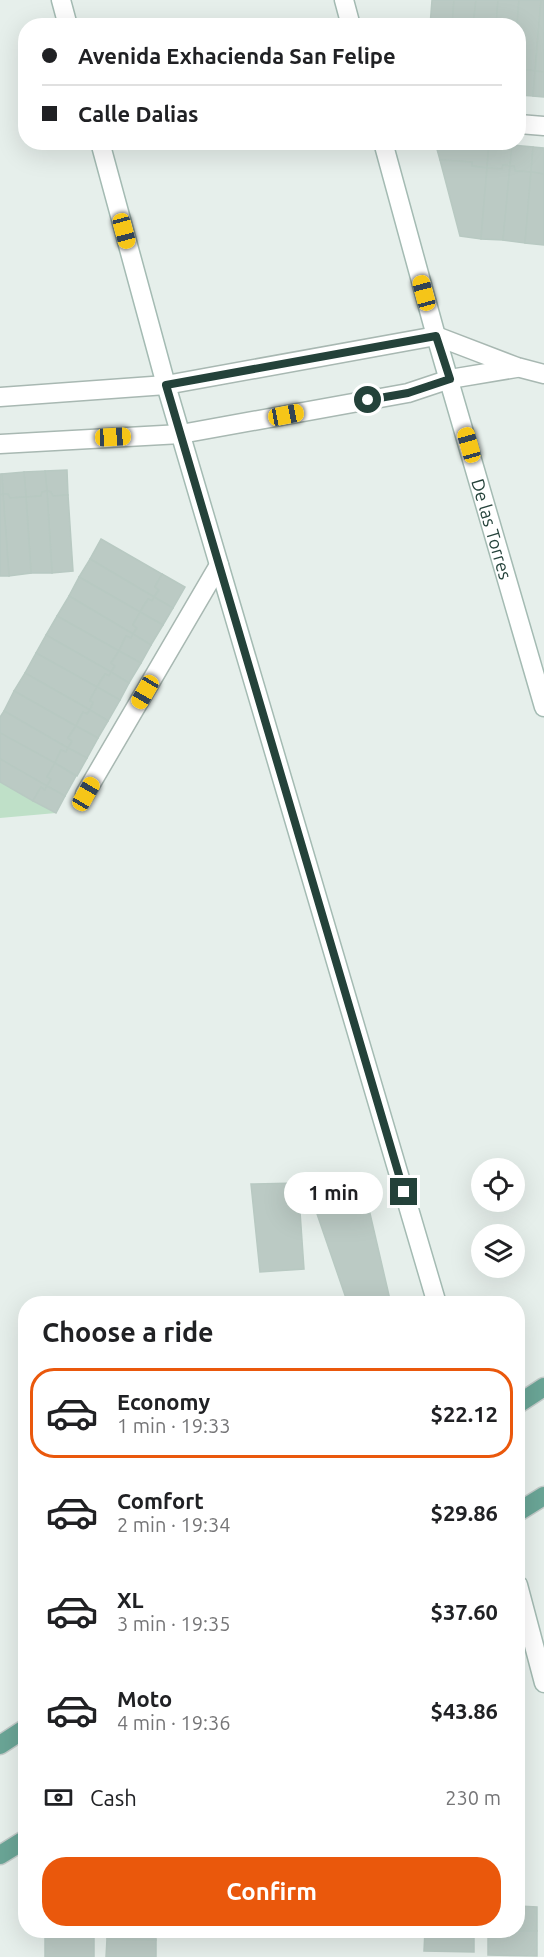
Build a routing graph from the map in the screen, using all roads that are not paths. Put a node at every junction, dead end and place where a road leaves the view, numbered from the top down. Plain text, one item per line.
1 (61, 0) edge
2 (344, 0) edge
3 (66, 18) edge
4 (349, 18) edge
5 (526, 125) edge
6 (544, 126) edge
7 (102, 150) edge
8 (385, 150) edge
9 (436, 336) junction
10 (518, 368) junction
11 (544, 374) edge
12 (450, 379) junction
13 (166, 385) junction
14 (0, 397) edge
15 (181, 434) junction
16 (0, 444) edge
17 (219, 565) junction
18 (544, 707) edge
19 (86, 794) dead end
20 (435, 1296) edge
21 (544, 1387) edge
22 (525, 1399) edge
23 (544, 1496) edge
24 (525, 1508) edge
25 (525, 1611) edge
26 (544, 1683) edge
27 (18, 1733) edge
28 (0, 1745) edge
29 (18, 1844) edge
30 (0, 1855) edge

1 - 3 main road
2 - 4 main road
5 - 6 main road
7 - 13 main road
8 - 9 main road, De las Torres
9 - 10 main road
9 - 12 main road, De las Torres
9 - 13 main road
10 - 11 main road
10 - 12 main road
12 - 15 main road
12 - 18 main road, De las Torres
13 - 14 main road
13 - 15 main road
15 - 16 main road
15 - 17 main road
17 - 19 main road
17 - 20 main road
21 - 22 main road
23 - 24 main road
25 - 26 main road
27 - 28 main road
29 - 30 main road

